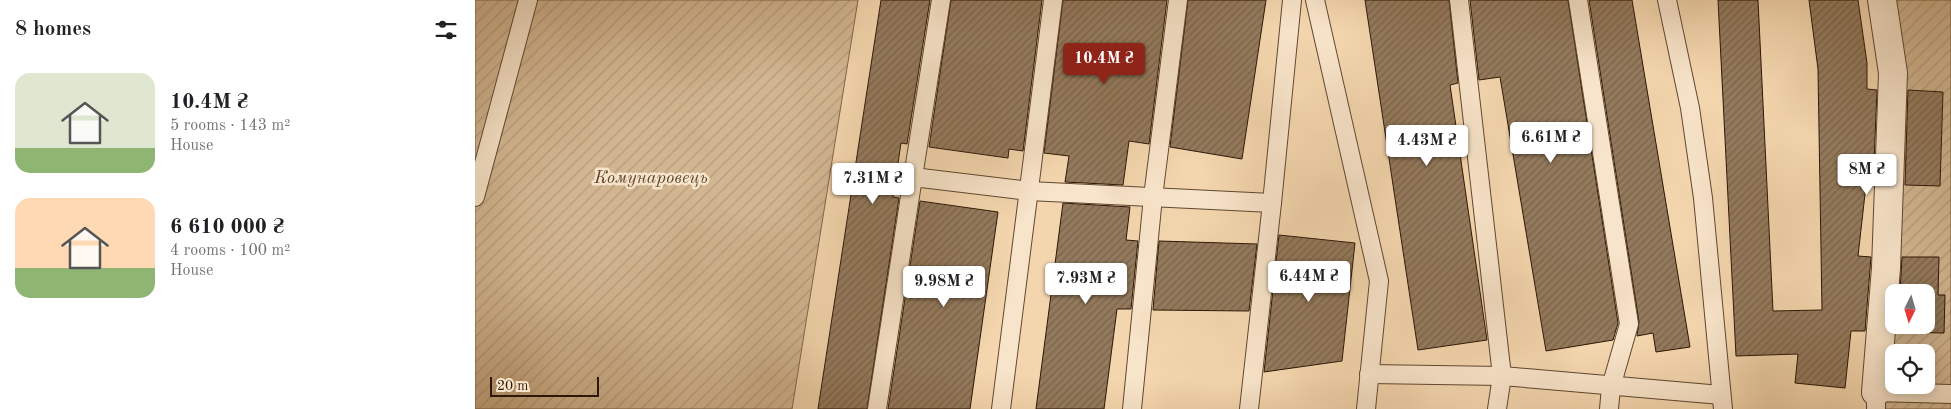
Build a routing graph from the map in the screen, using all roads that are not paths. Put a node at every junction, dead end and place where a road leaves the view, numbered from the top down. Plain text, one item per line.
1 (528, 0) edge
2 (941, 0) edge
3 (1053, 0) edge
4 (1178, 0) edge
5 (1292, 0) edge
6 (1315, 0) edge
7 (1459, 0) edge
8 (1578, 0) edge
9 (1667, 0) edge
10 (1882, 0) edge
11 (913, 177) junction
12 (1029, 191) junction
13 (475, 197) edge
14 (1153, 197) junction
15 (1272, 202) junction
16 (1369, 374) junction
17 (1502, 376) junction
18 (1611, 387) junction
19 (1951, 394) edge
20 (1876, 400) edge
21 (1722, 402) edge
22 (877, 409) edge
23 (1001, 409) edge
24 (1132, 409) edge
25 (1249, 409) edge
26 (1366, 409) edge
27 (1497, 409) edge
28 (1609, 409) edge

1 - 13 lane
2 - 11 lane
3 - 12 lane
4 - 14 lane
5 - 15 lane
6 - 16 lane
7 - 17 lane
8 - 18 lane
9 - 21 lane
10 - 20 street
11 - 12 lane
11 - 22 lane
12 - 14 lane
12 - 23 lane
14 - 15 lane
14 - 24 lane
15 - 25 lane
16 - 17 lane
16 - 26 lane
17 - 18 lane
17 - 27 lane
18 - 21 lane
18 - 28 lane
19 - 20 lane

